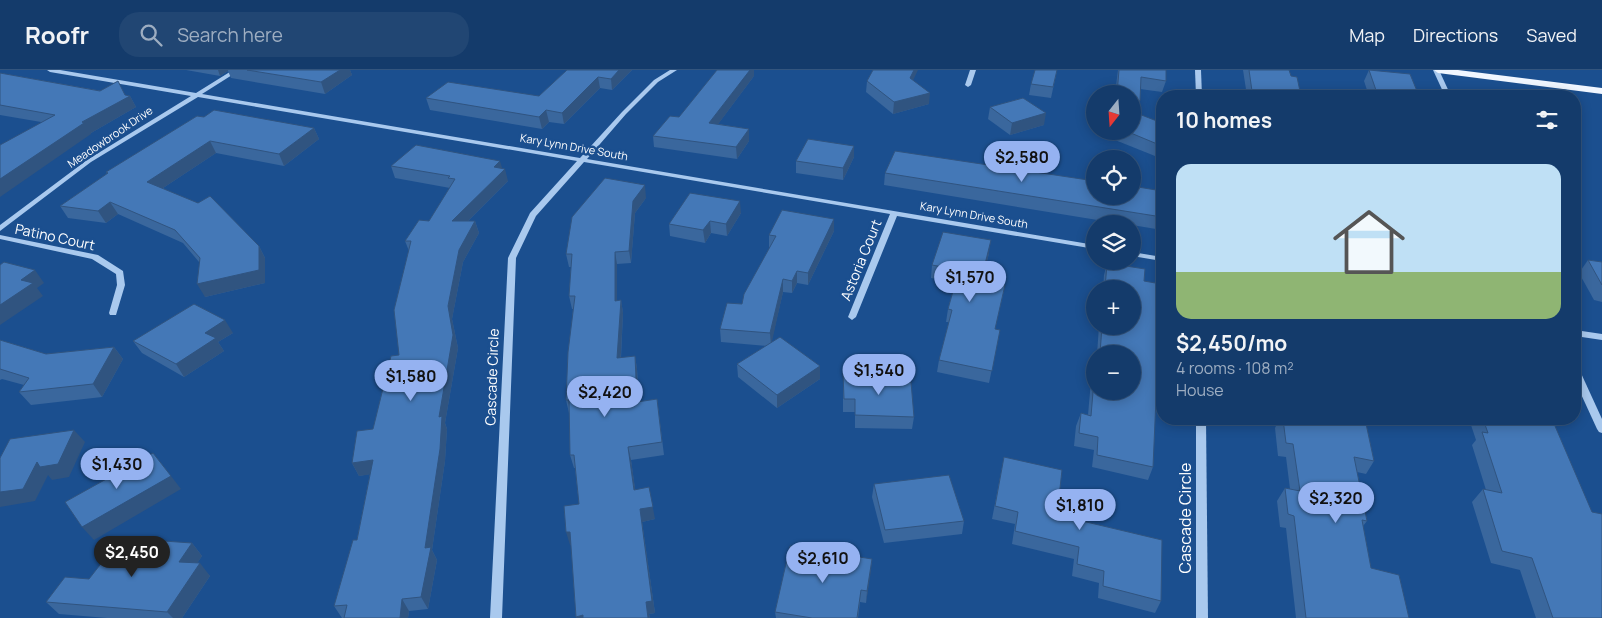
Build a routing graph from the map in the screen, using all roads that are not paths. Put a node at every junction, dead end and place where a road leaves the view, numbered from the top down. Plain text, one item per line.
1 (50, 70) edge
2 (237, 70) edge
3 (674, 70) edge
4 (973, 70) edge
5 (1198, 70) edge
6 (1437, 70) edge
7 (968, 85) dead end
8 (1199, 90) edge
9 (1445, 90) edge
10 (1602, 92) edge
11 (194, 95) junction
12 (582, 159) junction
13 (894, 213) junction
14 (0, 229) edge
15 (0, 238) edge
16 (1086, 245) edge
17 (1141, 256) edge
18 (1156, 258) edge
19 (113, 313) dead end
20 (852, 317) dead end
21 (1581, 334) edge
22 (1602, 337) edge
23 (1581, 384) edge
24 (1201, 425) edge
25 (1602, 429) edge
26 (496, 618) edge
27 (1202, 618) edge

1 - 11 street, Kary Lynn Drive South
2 - 11 street, Meadowbrook Drive
3 - 12 street, Cascade Circle
4 - 7 street
5 - 8 street
6 - 9 street
6 - 10 main road
11 - 12 street, Kary Lynn Drive South
11 - 14 street, Meadowbrook Drive
12 - 13 street, Kary Lynn Drive South
12 - 26 street, Cascade Circle
13 - 16 street, Kary Lynn Drive South
13 - 20 street, Astoria Court
15 - 19 street, Patino Court
17 - 18 street
21 - 22 street
23 - 25 street
24 - 27 street, Cascade Circle

